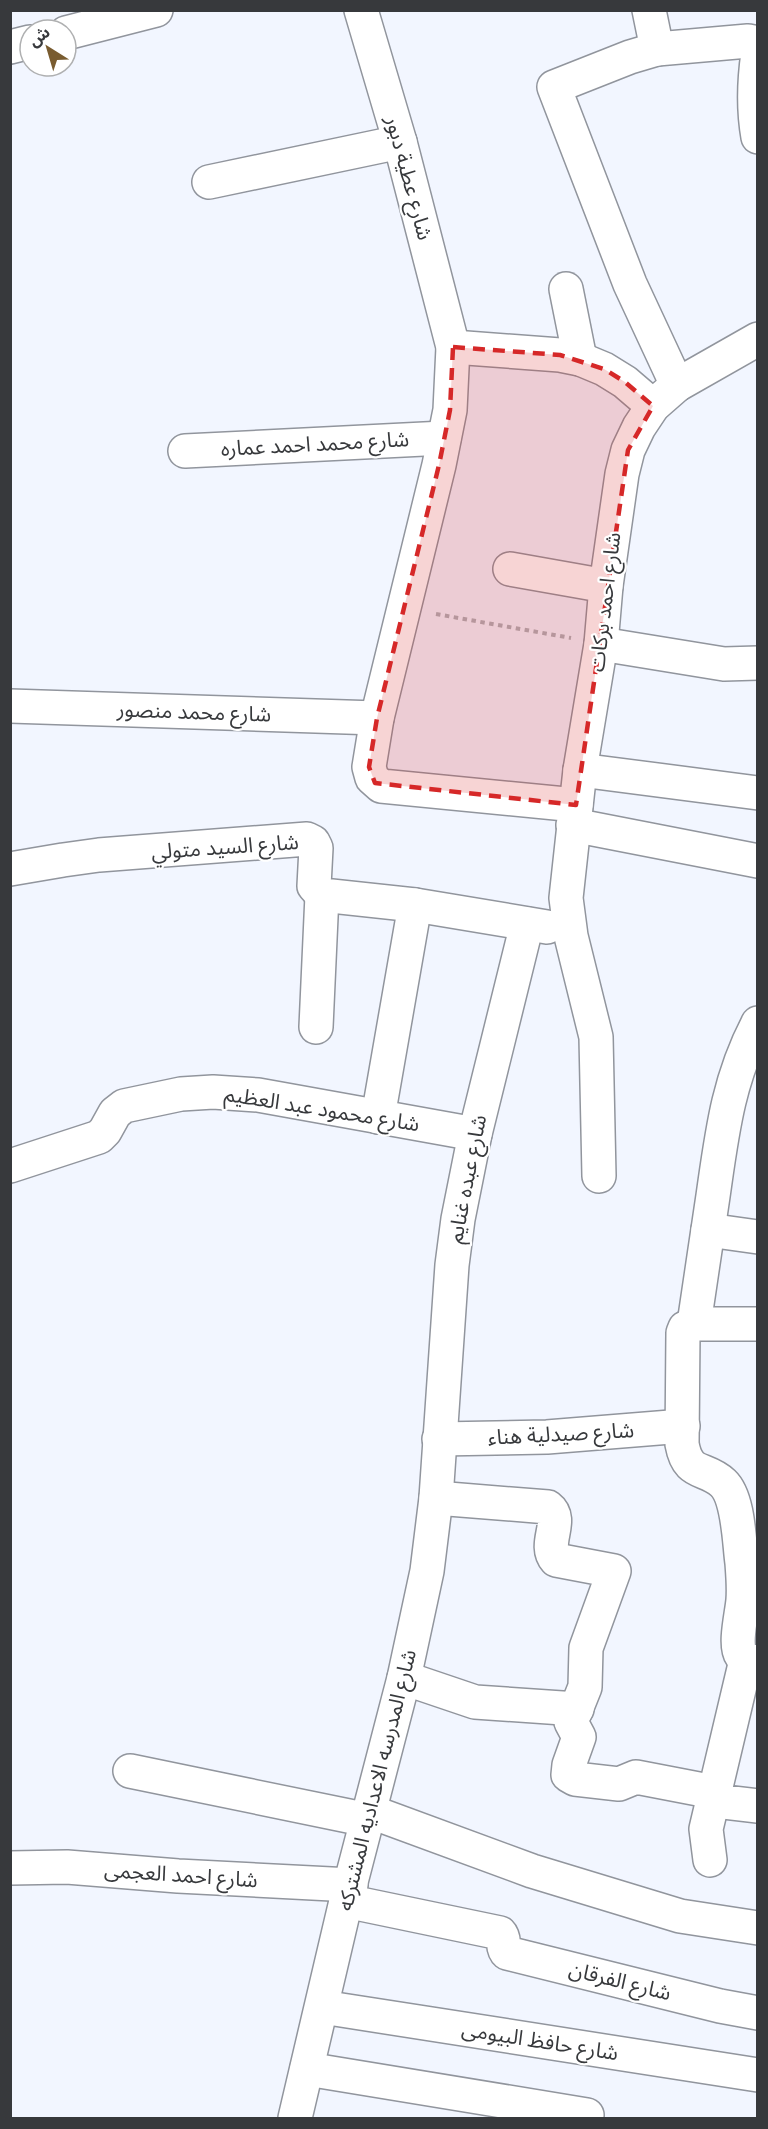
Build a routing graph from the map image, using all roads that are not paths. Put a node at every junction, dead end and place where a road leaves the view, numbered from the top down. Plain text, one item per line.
1 (156, 10) edge
2 (361, 10) edge
3 (649, 10) edge
4 (78, 30) edge
5 (758, 48) edge
6 (657, 50) junction
7 (757, 54) edge
8 (758, 137) edge
9 (400, 142) junction
10 (209, 183) dead end
11 (566, 289) dead end
12 (758, 339) edge
13 (453, 347) junction
14 (580, 359) junction
15 (665, 395) junction
16 (444, 438) junction
17 (185, 451) dead end
18 (510, 569) dead end
19 (606, 586) junction
20 (601, 644) junction
21 (758, 663) edge
22 (10, 706) edge
23 (377, 718) junction
24 (580, 770) junction
25 (758, 793) edge
26 (574, 815) junction
27 (758, 861) edge
28 (10, 869) edge
29 (322, 895) junction
30 (415, 905) junction
31 (527, 924) junction
32 (570, 931) junction
33 (758, 1023) edge
34 (316, 1027) dead end
35 (378, 1117) junction
36 (475, 1134) junction
37 (10, 1166) edge
38 (599, 1176) dead end
39 (708, 1230) junction
40 (758, 1237) edge
41 (694, 1324) junction
42 (758, 1324) edge
43 (683, 1426) junction
44 (439, 1439) junction
45 (436, 1498) junction
46 (748, 1527) edge
47 (748, 1654) edge
48 (404, 1678) junction
49 (577, 1709) junction
50 (130, 1771) dead end
51 (714, 1792) junction
52 (758, 1806) edge
53 (368, 1815) junction
54 (710, 1860) dead end
55 (10, 1868) edge
56 (348, 1893) junction
57 (758, 1928) edge
58 (498, 1933) joint
59 (322, 2007) junction
60 (758, 2013) edge
61 (307, 2069) junction
62 (758, 2075) edge
63 (587, 2115) dead end
64 (296, 2118) edge

1 - 4 street
2 - 9 street, شارع عطية دبور
3 - 6 street
5 - 6 street
6 - 15 street
7 - 8 street
9 - 10 street
9 - 13 street, شارع عطية دبور
11 - 14 street
12 - 15 street
13 - 14 street
13 - 16 street, شارع عطية دبور
14 - 15 street
15 - 19 street, شارع احمد بركات
16 - 17 street, شارع محمد احمد عماره
16 - 23 street, شارع عطية دبور
18 - 19 street
19 - 20 street, شارع احمد بركات
20 - 21 street
20 - 24 street, شارع احمد بركات
22 - 23 street, شارع محمد منصور
23 - 26 street, شارع عطية دبور
24 - 25 street
24 - 26 street, شارع احمد بركات
26 - 27 street
26 - 32 street, شارع احمد بركات
28 - 29 street, شارع السيد متولي
29 - 30 street
29 - 34 street, شارع السيد متولي
30 - 31 street
30 - 35 street
31 - 32 street
31 - 36 street, شارع عبده غنايم
32 - 38 street, شارع احمد بركات
33 - 39 street
35 - 36 street, شارع محمود عبد العظيم
35 - 37 street, شارع محمود عبد العظيم
36 - 44 street, شارع عبده غنايم
39 - 40 street
39 - 41 street
41 - 42 street
41 - 43 street
43 - 44 street, شارع صيدلية هناء
43 - 46 street
44 - 45 street, شارع المدرسه الاعداديه المشتركه
45 - 48 street, شارع المدرسه الاعداديه المشتركه
45 - 49 street
46 - 47 street
47 - 51 street
48 - 49 street
48 - 53 street, شارع المدرسه الاعداديه المشتركه
49 - 51 street
50 - 53 street
51 - 52 street
51 - 54 street
53 - 56 street, شارع المدرسه الاعداديه المشتركه
53 - 57 street
55 - 56 street, شارع احمد العجمى
56 - 58 street, شارع احمد العجمى
56 - 59 street, شارع المدرسه الاعداديه المشتركه
58 - 60 street, شارع الفرقان
59 - 61 street, شارع المدرسه الاعداديه المشتركه
59 - 62 street, شارع حافظ البيومى
61 - 63 street
61 - 64 street, شارع المدرسه الاعداديه المشتركه

